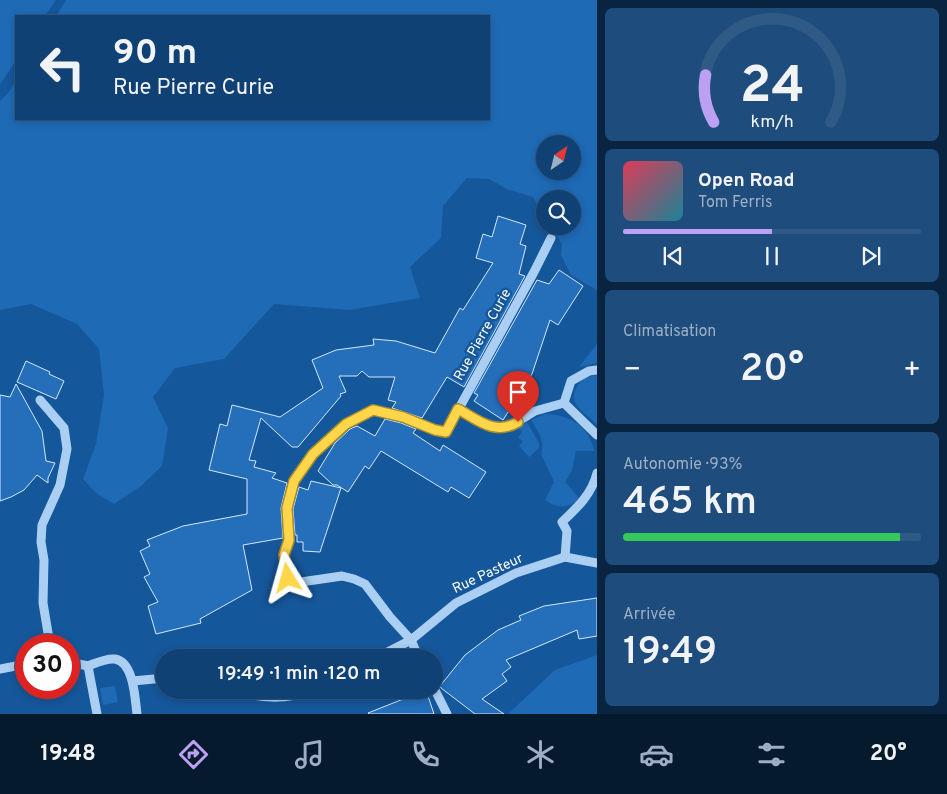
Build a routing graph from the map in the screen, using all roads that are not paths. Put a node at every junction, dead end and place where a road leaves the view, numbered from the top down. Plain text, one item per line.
1 (551, 238) dead end
2 (597, 370) edge
3 (40, 400) dead end
4 (564, 403) junction
5 (458, 409) junction
6 (597, 435) edge
7 (597, 473) edge
8 (565, 557) junction
9 (597, 563) edge
10 (48, 634) edge
11 (411, 640) junction
12 (394, 649) edge
13 (415, 649) edge
14 (80, 664) edge
15 (15, 666) edge
16 (88, 666) junction
17 (0, 669) edge
18 (155, 679) edge
19 (133, 681) junction
20 (440, 699) edge
21 (97, 714) edge
22 (137, 714) edge
23 (447, 714) edge

1 - 5 street, Rue Pierre Curie
2 - 4 street
3 - 10 street
4 - 5 street
4 - 6 street
5 - 11 street, Rue Pierre Curie
7 - 8 street
8 - 9 street, Rue Pasteur
8 - 11 street, Rue Pasteur
11 - 12 street, Rue Pasteur
11 - 13 street
14 - 16 street
15 - 17 street
16 - 19 street
16 - 21 street
18 - 19 street
19 - 22 street
20 - 23 street

